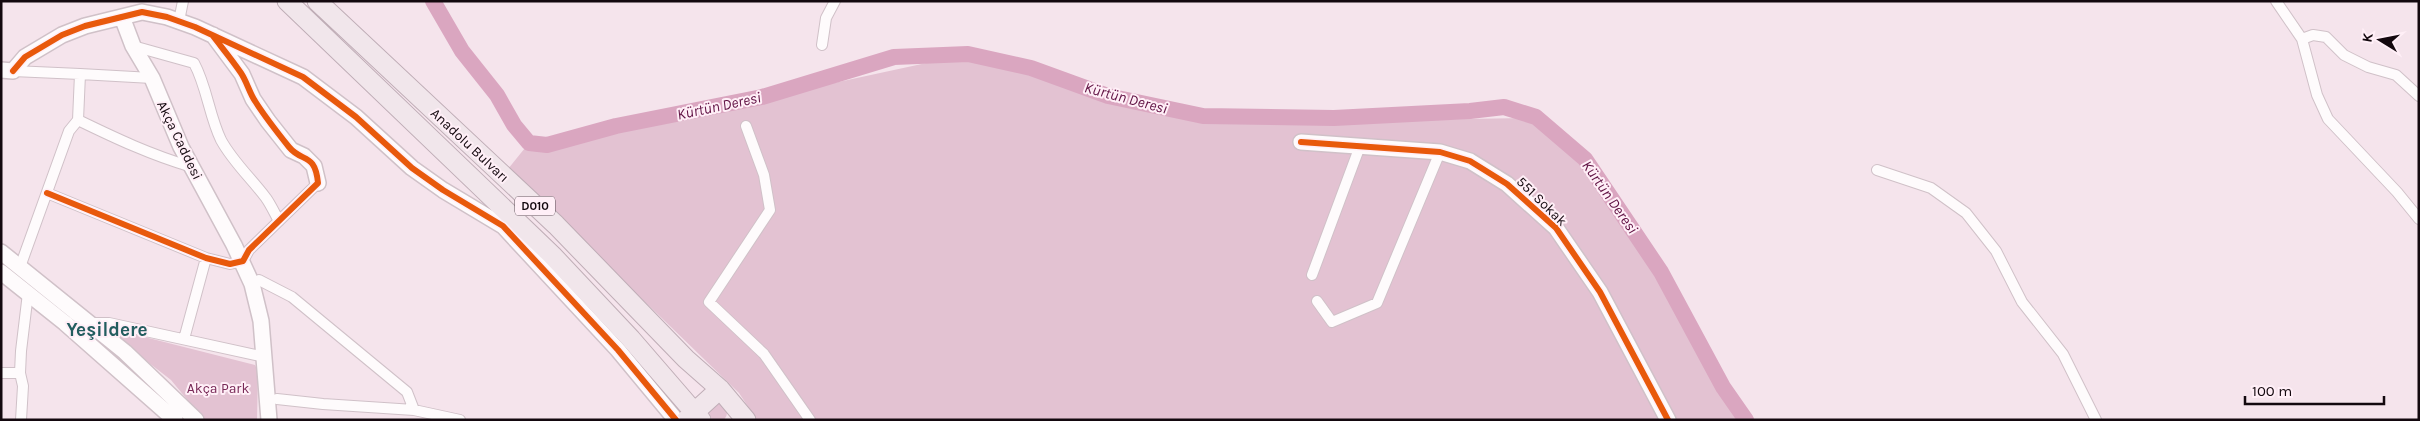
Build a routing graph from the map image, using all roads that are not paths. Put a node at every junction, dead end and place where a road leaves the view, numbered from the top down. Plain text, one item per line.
1 (183, 1) edge
2 (287, 1) edge
3 (317, 1) edge
4 (835, 1) edge
5 (2276, 1) edge
6 (122, 17) junction
7 (178, 21) junction
8 (212, 35) junction
9 (2302, 38) junction
10 (822, 45) dead end
11 (133, 46) junction
12 (7, 70) edge
13 (80, 74) junction
14 (152, 78) junction
15 (2419, 96) edge
16 (78, 120) junction
17 (746, 126) dead end
18 (1302, 142) dead end
19 (1360, 146) junction
20 (1440, 152) junction
21 (192, 167) junction
22 (1877, 170) dead end
23 (318, 184) joint
24 (47, 193) junction
25 (2419, 219) edge
26 (279, 221) junction
27 (1, 252) edge
28 (206, 258) junction
29 (243, 261) junction
30 (20, 267) junction
31 (1, 272) edge
32 (1312, 275) dead end
33 (259, 280) junction
34 (28, 293) junction
35 (1317, 301) dead end
36 (88, 323) junction
37 (184, 339) junction
38 (265, 357) junction
39 (1, 373) edge
40 (20, 373) junction
41 (720, 389) junction
42 (273, 399) junction
43 (414, 410) junction
44 (694, 417) edge
45 (744, 419) edge
46 (21, 420) edge
47 (175, 420) edge
48 (196, 420) edge
49 (269, 420) edge
50 (277, 420) edge
51 (460, 420) edge
52 (676, 420) edge
53 (810, 420) edge
54 (1668, 420) edge
55 (2096, 420) edge

1 - 7 street
2 - 44 highway, Anadolu Bulvarı / D010
3 - 41 highway, Anadolu Bulvarı / D010
4 - 10 street
5 - 9 street
6 - 7 street
6 - 11 street, Akça Caddesi
6 - 12 street
7 - 8 street
8 - 23 street
8 - 52 street
9 - 15 street
9 - 25 street
11 - 14 street, Akça Caddesi
11 - 26 street
12 - 13 street
13 - 14 street
13 - 16 street
14 - 21 street, Akça Caddesi
16 - 21 street
16 - 24 street
17 - 53 street
18 - 19 street, 551 Sokak
19 - 20 street, 551 Sokak
19 - 32 street
20 - 35 street
20 - 54 street, 551 Sokak
21 - 29 street, Akça Caddesi
22 - 55 street
23 - 26 street
24 - 28 street
24 - 30 street
26 - 29 street
27 - 30 street
28 - 29 street
28 - 37 street
29 - 33 street, Akça Caddesi
29 - 38 street, Akça Caddesi
30 - 36 street
31 - 34 street
33 - 42 street, Akça Caddesi
33 - 43 street
34 - 40 street
34 - 47 street
36 - 37 street
36 - 48 street
37 - 38 street
38 - 42 street, Akça Caddesi
39 - 40 street
40 - 46 street
41 - 44 highway
41 - 45 highway, Anadolu Bulvarı / D010
42 - 43 street
42 - 49 street
42 - 50 street, Akça Caddesi
43 - 51 street

